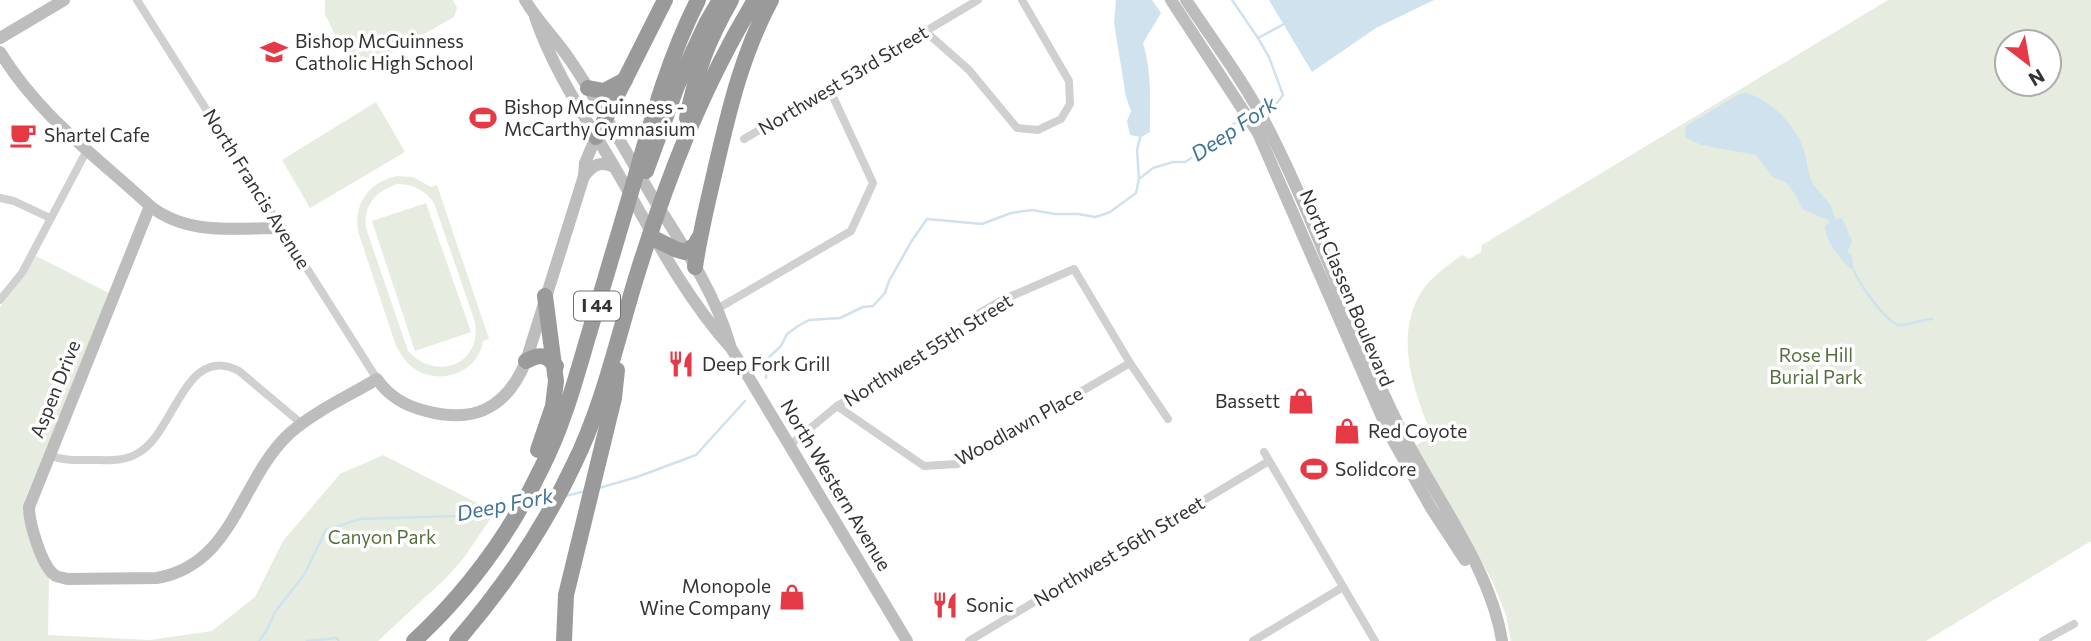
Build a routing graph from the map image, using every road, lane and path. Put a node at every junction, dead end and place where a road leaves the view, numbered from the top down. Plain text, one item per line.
1 (64, 0) edge
2 (137, 0) edge
3 (525, 0) edge
4 (666, 0) edge
5 (698, 0) edge
6 (720, 0) edge
7 (731, 0) edge
8 (755, 0) edge
9 (771, 0) edge
10 (978, 0) edge
11 (1022, 0) edge
12 (1171, 0) edge
13 (1186, 0) edge
14 (535, 17) junction
15 (925, 31) junction
16 (0, 38) edge
17 (0, 52) edge
18 (625, 80) junction
19 (588, 88) junction
20 (829, 88) junction
21 (1246, 102) junction
22 (606, 118) junction
23 (596, 137) junction
24 (744, 139) dead end
25 (87, 150) junction
26 (679, 151) junction
27 (605, 152) junction
28 (628, 158) junction
29 (585, 169) junction
30 (617, 173) junction
31 (0, 198) edge
32 (150, 205) junction
33 (50, 218) junction
34 (281, 228) junction
35 (699, 238) junction
36 (617, 241) junction
37 (662, 245) junction
38 (685, 252) junction
39 (695, 267) junction
40 (545, 296) junction
41 (0, 300) edge
42 (717, 309) junction
43 (623, 325) junction
44 (731, 348) junction
45 (526, 361) junction
46 (1130, 363) junction
47 (556, 366) junction
48 (377, 379) junction
49 (837, 406) junction
50 (1168, 419) dead end
51 (302, 424) junction
52 (790, 445) junction
53 (1264, 452) dead end
54 (49, 455) junction
55 (1269, 461) junction
56 (537, 465) junction
57 (1343, 587) junction
58 (2074, 624) dead end
59 (414, 641) edge
60 (457, 641) edge
61 (564, 641) edge
62 (907, 641) edge
63 (969, 641) edge
64 (1253, 641) edge
65 (1375, 641) edge
66 (1502, 641) edge
67 (2043, 641) edge

1 - 16 main road
2 - 34 street, North Francis Avenue
3 - 14 main road, North Western Avenue
4 - 18 highway
5 - 36 highway, I 44
6 - 36 highway
7 - 26 highway
8 - 26 highway, I 44
9 - 35 highway
10 - 15 street, Northwest 53rd Street
11 - 15 street
12 - 21 main road, North Classen Boulevard
13 - 21 main road, North Classen Boulevard
14 - 19 main road, North Western Avenue
14 - 23 main road, North Western Avenue
15 - 20 street, Northwest 53rd Street
17 - 25 main road
18 - 19 highway
18 - 22 highway
19 - 22 main road, North Western Avenue
20 - 24 street, Northwest 53rd Street
20 - 42 street
21 - 66 main road, North Classen Boulevard
22 - 23 highway
22 - 28 main road, North Western Avenue
23 - 27 main road, North Western Avenue
23 - 29 main road
25 - 32 main road
25 - 33 street
26 - 43 highway, I 44
27 - 28 main road
27 - 29 main road
27 - 30 main road, North Western Avenue
28 - 38 main road, North Western Avenue
29 - 30 main road
29 - 40 main road
30 - 37 main road, North Western Avenue
31 - 33 street
32 - 34 main road
32 - 54 main road, Aspen Drive
33 - 41 street
34 - 48 street, North Francis Avenue
35 - 38 highway
35 - 39 highway
36 - 56 highway, I 44
37 - 38 highway
37 - 44 main road, North Western Avenue
38 - 39 main road, North Western Avenue
39 - 42 main road, North Western Avenue
40 - 45 main road
40 - 47 highway
42 - 44 main road, North Western Avenue
43 - 60 highway, I 44
43 - 61 highway
44 - 52 main road, North Western Avenue
45 - 47 highway
45 - 48 main road
46 - 49 street, Woodlawn Place
46 - 49 street, Northwest 55th Street
46 - 50 street
47 - 56 highway
48 - 51 main road
49 - 52 street, Northwest 55th Street
51 - 54 street
51 - 54 main road, Aspen Drive
52 - 62 main road, North Western Avenue
53 - 55 street
55 - 57 street
55 - 63 street, Northwest 56th Street
56 - 59 highway, I 44
57 - 64 street
57 - 65 street
58 - 67 street

